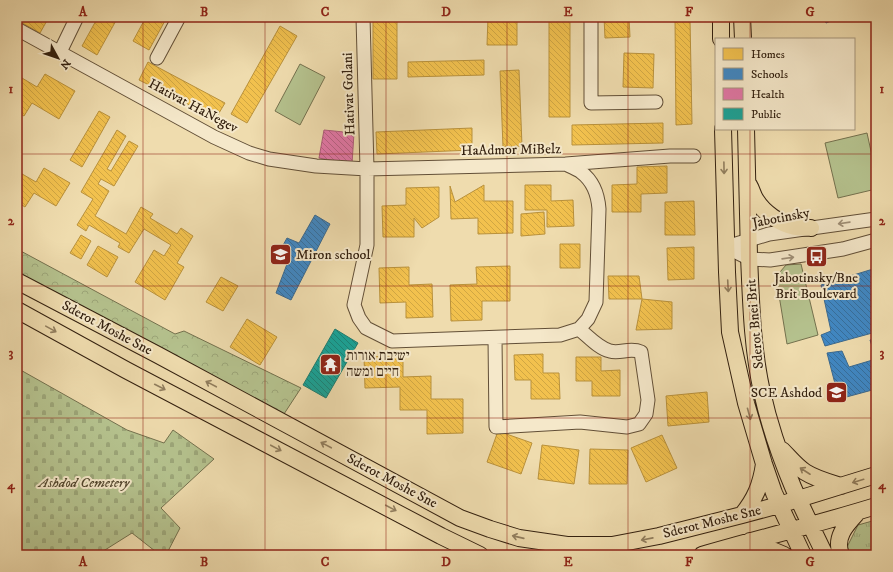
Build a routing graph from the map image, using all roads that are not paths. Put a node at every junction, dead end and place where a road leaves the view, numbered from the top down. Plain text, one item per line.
1 (77, 17) edge
2 (179, 17) edge
3 (363, 17) edge
4 (591, 17) edge
5 (721, 17) edge
6 (742, 17) edge
7 (17, 29) edge
8 (721, 38) edge
9 (743, 38) edge
10 (60, 52) junction
11 (157, 58) dead end
12 (656, 102) dead end
13 (724, 130) edge
14 (746, 130) edge
15 (694, 156) dead end
16 (566, 164) junction
17 (367, 169) junction
18 (747, 181) junction
19 (876, 219) edge
20 (811, 228) junction
21 (749, 240) junction
22 (876, 240) edge
23 (726, 247) junction
24 (750, 259) junction
25 (17, 281) edge
26 (17, 310) edge
27 (579, 329) junction
28 (495, 338) junction
29 (778, 445) junction
30 (764, 464) junction
31 (876, 475) edge
32 (841, 486) junction
33 (798, 499) junction
34 (780, 505) junction
35 (876, 506) edge
36 (858, 512) junction
37 (742, 515) junction
38 (811, 525) junction
39 (791, 531) junction
40 (750, 541) junction
41 (480, 555) edge
42 (702, 555) edge
43 (784, 555) edge
44 (803, 555) edge
45 (826, 555) edge
46 (841, 555) edge

1 - 10 street
2 - 11 street
3 - 17 street, Hativat Golani
4 - 12 street
5 - 8 main road
6 - 9 main road
7 - 10 street, Hativat HaNegev
10 - 17 street, Hativat HaNegev
13 -> 23 main road, Sderot Bnei Brit
14 - 18 main road, Sderot Bnei Brit
15 - 16 street
16 - 17 street, HaAdmor MiBelz
16 - 27 street, HaAdmor MiBelz
17 - 28 street, Hativat Golani
18 - 20 main road
18 - 21 main road, Sderot Bnei Brit
19 -> 20 street, Jabotinsky
20 - 21 street, Jabotinsky
21 - 23 street, Jabotinsky
21 - 24 main road, Sderot Bnei Brit
24 -> 22 street
23 - 24 street
23 -> 30 main road, Sderot Bnei Brit
24 - 29 main road, Sderot Bnei Brit
37 -> 25 main road, Sderot Moshe Sne
26 -> 41 main road, Sderot Moshe Sne
27 - 28 street
27 - 28 street
32 -> 29 main road
29 - 33 main road, Sderot Bnei Brit
30 - 34 main road, Sderot Bnei Brit
30 - 37 main road
31 -> 32 main road, Sderot Moshe Sne
32 - 33 main road, Sderot Moshe Sne
33 - 34 main road, Sderot Moshe Sne
33 - 38 main road, Sderot Bnei Brit
34 - 37 main road, Sderot Moshe Sne
34 - 39 main road, Sderot Bnei Brit
35 - 36 main road, Sderot Moshe Sne
36 - 38 main road, Sderot Moshe Sne
36 - 46 main road
38 - 39 main road, Sderot Moshe Sne
38 - 45 main road, Sderot Bnei Brit
39 - 40 main road, Sderot Moshe Sne
39 - 44 main road, Sderot Bnei Brit
40 - 42 main road, Sderot Moshe Sne
40 - 43 main road

